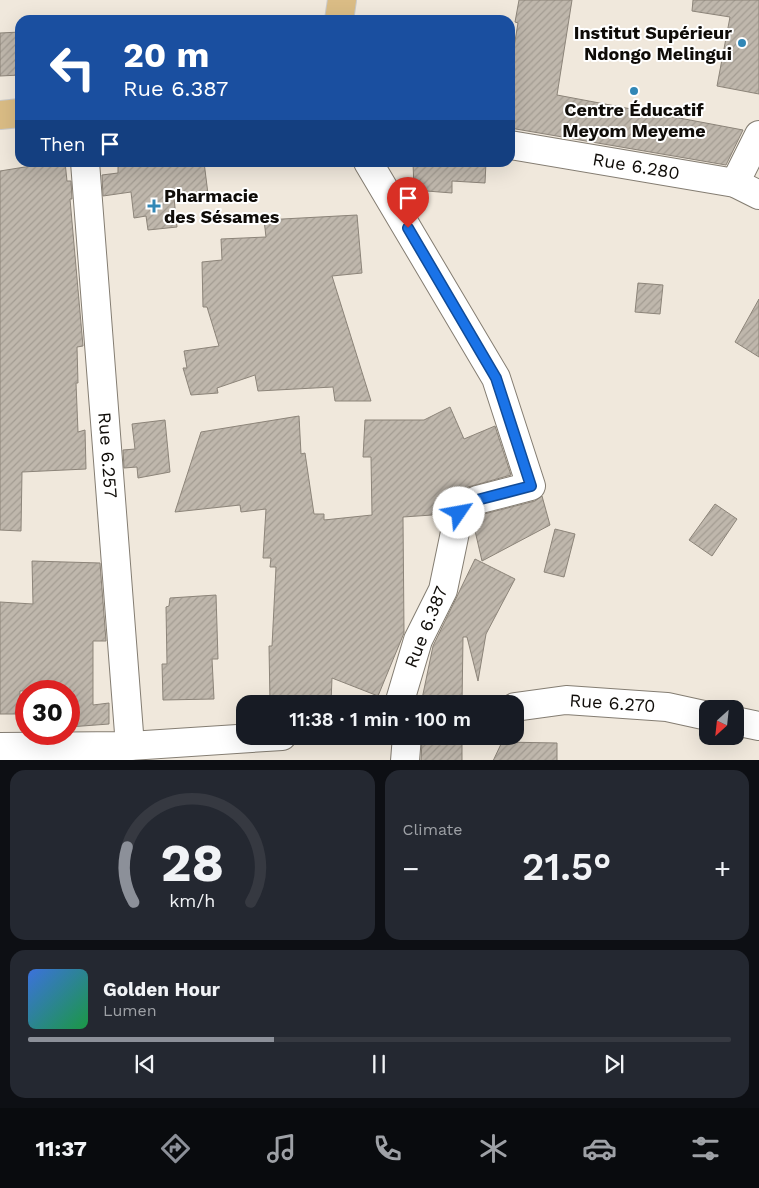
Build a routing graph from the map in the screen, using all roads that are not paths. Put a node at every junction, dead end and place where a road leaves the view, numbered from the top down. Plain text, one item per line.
1 (342, 0) edge
2 (340, 15) edge
3 (15, 114) edge
4 (0, 115) edge
5 (759, 135) edge
6 (515, 146) edge
7 (86, 167) edge
8 (371, 167) edge
9 (747, 189) edge
10 (402, 695) edge
11 (524, 706) edge
12 (699, 714) edge
13 (744, 723) edge
14 (759, 726) edge
15 (236, 739) edge
16 (406, 745) edge
17 (130, 746) junction
18 (0, 747) edge
19 (405, 760) edge

1 - 2 main road
3 - 4 main road
5 - 9 street
6 - 9 street, Rue 6.280
7 - 17 street, Rue 6.257
8 - 10 street, Rue 6.387
11 - 12 street, Rue 6.270
13 - 14 street
15 - 17 street
16 - 19 street
17 - 18 street

